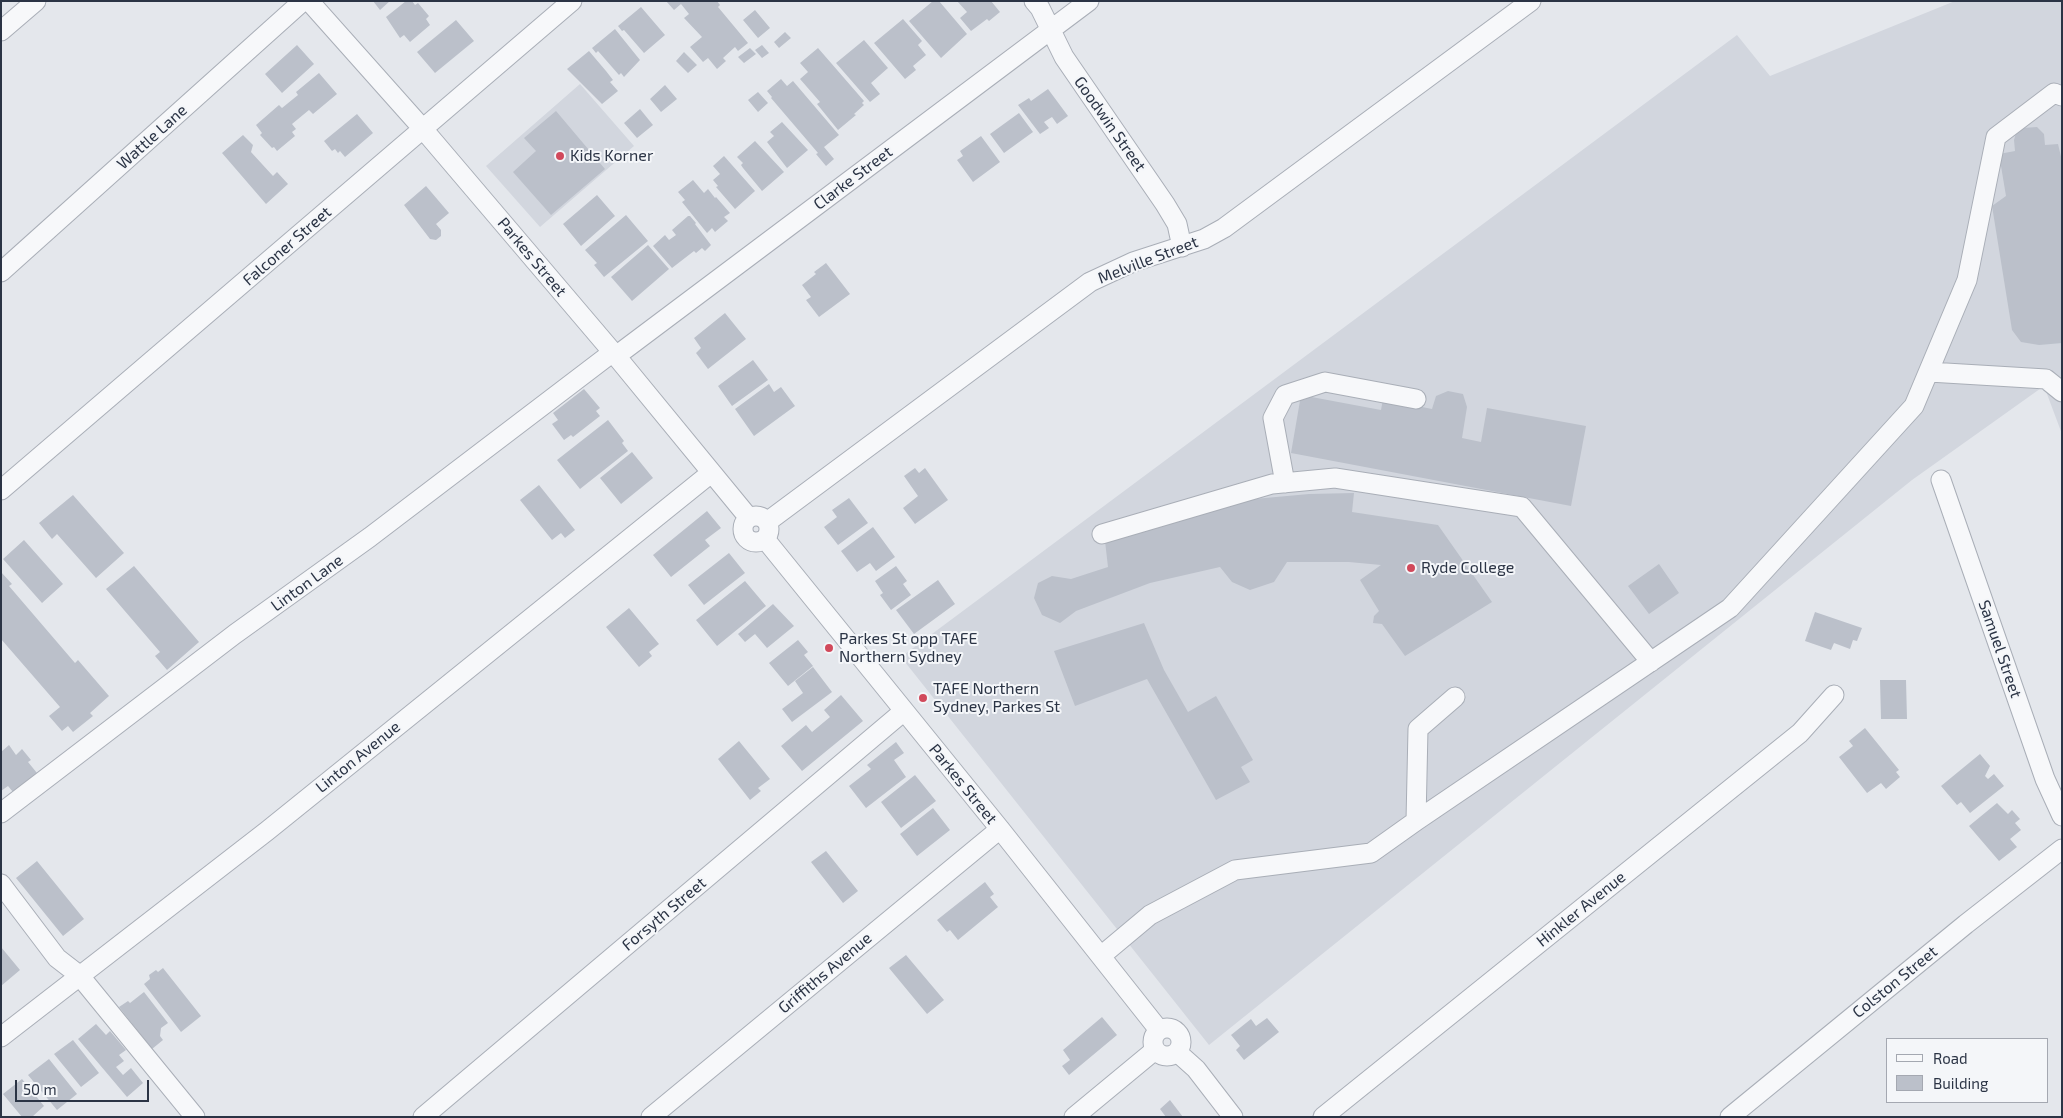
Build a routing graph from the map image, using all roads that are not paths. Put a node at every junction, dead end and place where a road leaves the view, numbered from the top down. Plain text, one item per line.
1 (36, 1) edge
2 (303, 1) edge
3 (309, 1) edge
4 (572, 1) edge
5 (1034, 1) edge
6 (1089, 1) edge
7 (1531, 1) edge
8 (1051, 30) junction
9 (1, 31) edge
10 (2062, 96) edge
11 (422, 129) junction
12 (1182, 247) junction
13 (1, 272) edge
14 (614, 354) junction
15 (1928, 372) junction
16 (2062, 392) edge
17 (1416, 399) dead end
18 (711, 473) junction
19 (1941, 480) dead end
20 (1285, 483) junction
21 (1, 490) edge
22 (766, 530) junction
23 (1102, 534) dead end
24 (1651, 662) junction
25 (1834, 695) dead end
26 (1456, 697) dead end
27 (904, 711) junction
28 (1, 813) edge
29 (2062, 816) edge
30 (1416, 821) junction
31 (1000, 829) junction
32 (2062, 849) edge
33 (1, 884) edge
34 (1101, 956) junction
35 (79, 975) junction
36 (1159, 1030) junction
37 (1, 1037) edge
38 (1155, 1050) junction
39 (1177, 1052) junction
40 (195, 1117) edge
41 (423, 1117) edge
42 (651, 1117) edge
43 (1074, 1117) edge
44 (1233, 1117) edge
45 (1323, 1117) edge
46 (1730, 1117) edge

1 - 9 street
2 - 13 street, Wattle Lane
3 - 11 street, Parkes Street
4 - 11 street, Falconer Street
5 - 8 street, Goodwin Street
6 - 8 street, Clarke Street
7 - 12 street, Melville Street
8 - 12 street, Goodwin Street
8 - 14 street, Clarke Street
10 - 15 street
11 - 14 street, Parkes Street
11 - 21 street, Falconer Street
12 - 22 street, Melville Street
14 - 18 street, Parkes Street
14 - 28 street, Linton Lane
15 - 16 street
15 - 24 street
17 - 20 street
18 - 22 street, Parkes Street
18 - 35 street, Linton Avenue
19 - 29 street, Samuel Street
20 - 23 street
20 - 24 street
22 - 27 street, Parkes Street
24 - 30 street
25 - 45 street, Hinkler Avenue
26 - 30 street
27 - 31 street, Parkes Street
27 - 41 street, Forsyth Street
30 - 34 street
31 - 34 street, Parkes Street
31 - 42 street, Griffiths Avenue
32 - 46 street, Colston Street
33 - 35 street
34 - 36 street, Parkes Street
35 - 37 street, Linton Avenue
35 - 40 street
36 - 38 street
36 - 39 street
38 - 39 street
38 - 43 street
39 - 44 street

